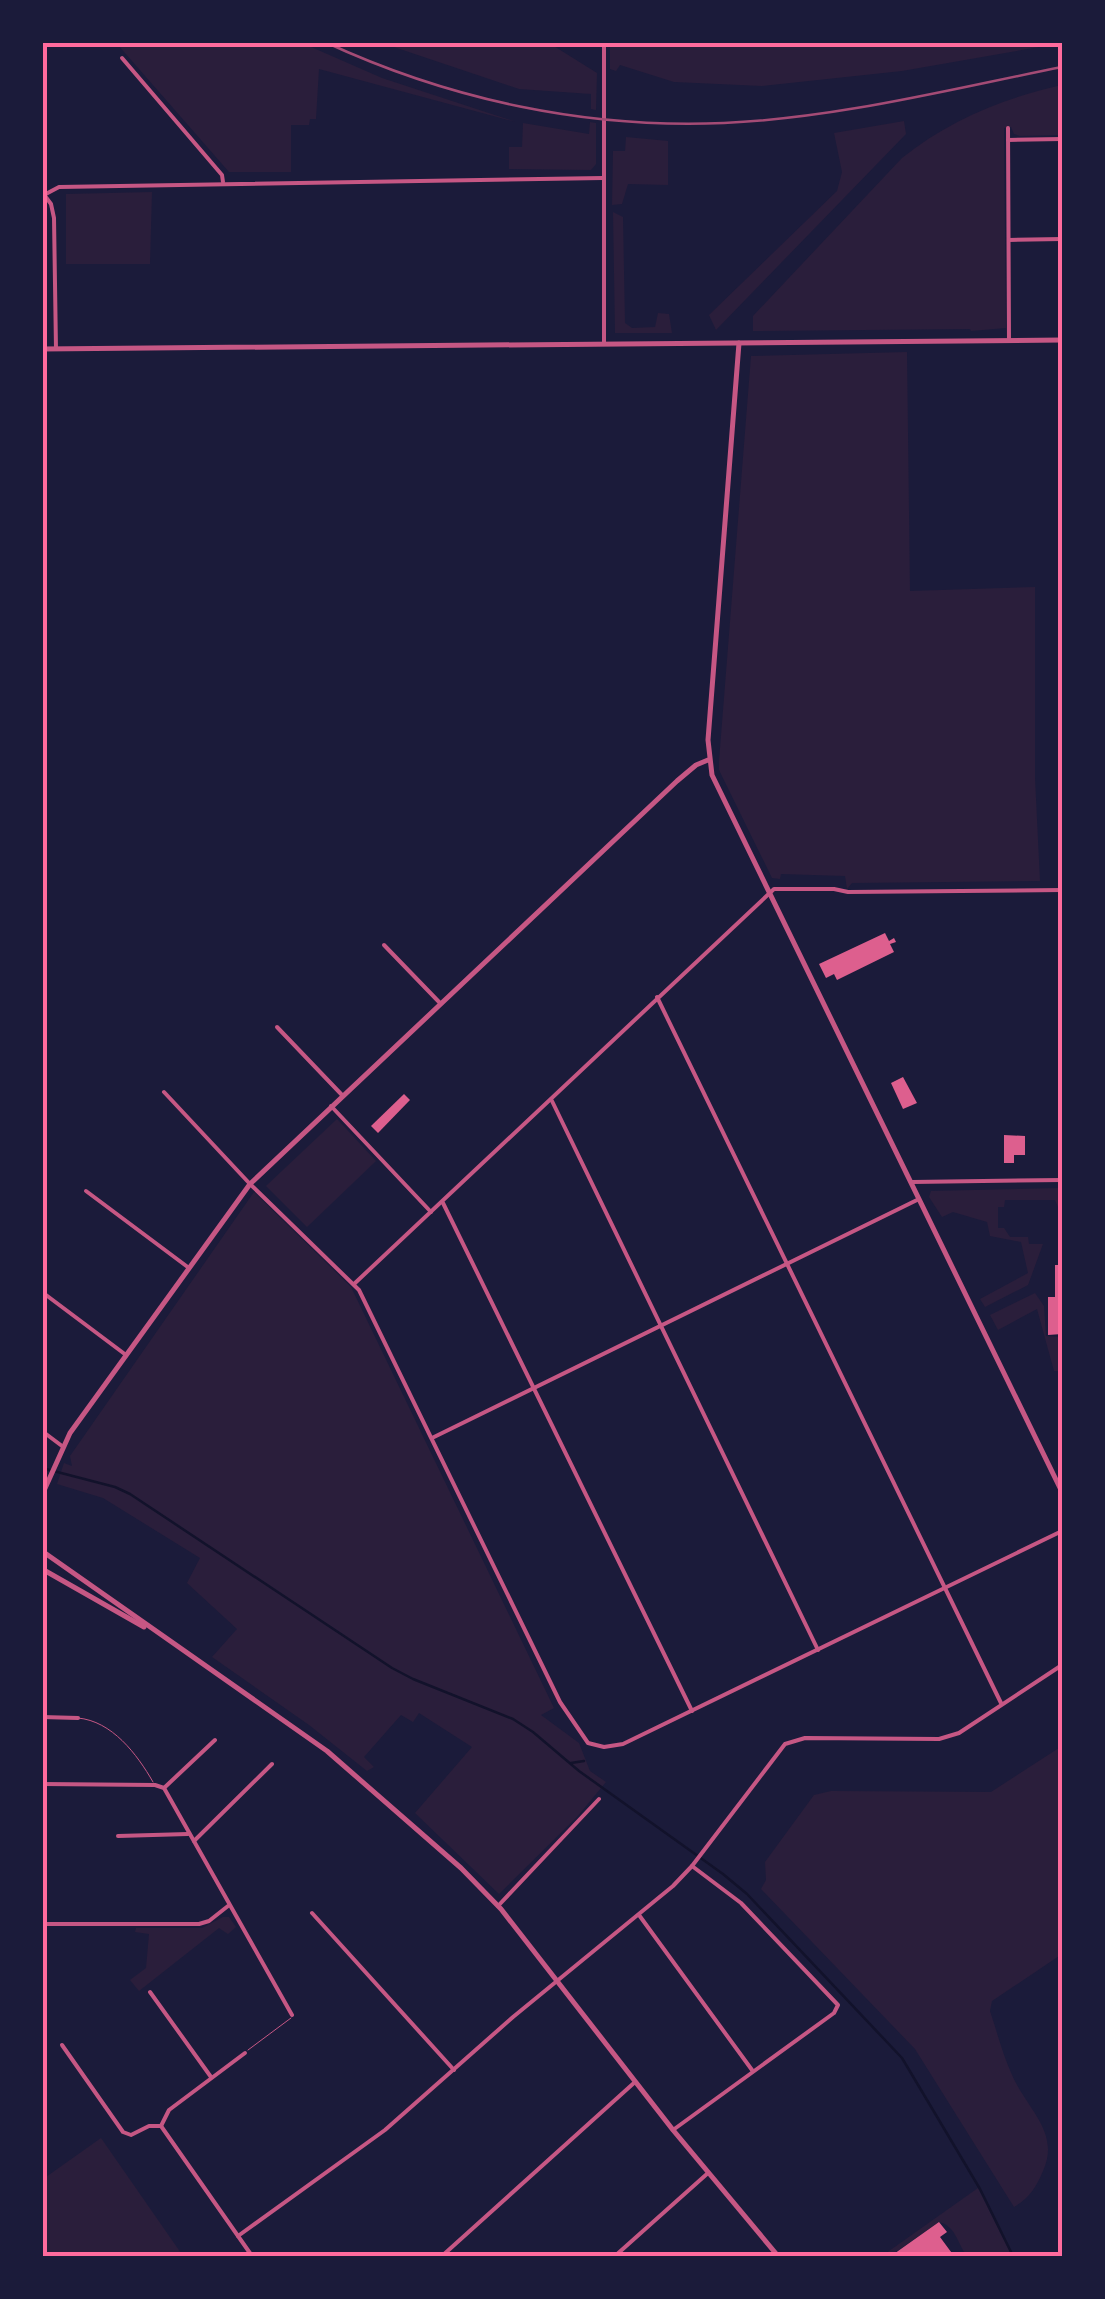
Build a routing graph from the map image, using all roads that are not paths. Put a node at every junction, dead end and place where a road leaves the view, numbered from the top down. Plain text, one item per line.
1 (604, 42) edge
2 (122, 58) dead end
3 (1008, 128) dead end
4 (1008, 140) junction
5 (1062, 140) edge
6 (602, 178) junction
7 (222, 182) junction
8 (43, 195) edge
9 (1009, 240) junction
10 (1062, 240) edge
11 (1062, 340) edge
12 (1009, 341) junction
13 (739, 343) junction
14 (604, 344) junction
15 (42, 349) edge
16 (56, 349) junction
17 (708, 760) junction
18 (1062, 890) edge
19 (768, 893) junction
20 (384, 945) dead end
21 (657, 997) junction
22 (440, 1003) junction
23 (277, 1027) dead end
24 (164, 1092) dead end
25 (342, 1095) junction
26 (551, 1099) junction
27 (331, 1106) junction
28 (1062, 1180) edge
29 (909, 1182) junction
30 (250, 1184) junction
31 (86, 1191) dead end
32 (918, 1200) junction
33 (442, 1202) junction
34 (431, 1212) junction
35 (787, 1264) junction
36 (189, 1268) junction
37 (354, 1284) junction
38 (42, 1292) edge
39 (661, 1326) junction
40 (126, 1355) junction
41 (534, 1388) junction
42 (42, 1431) edge
43 (432, 1438) junction
44 (62, 1446) junction
45 (1062, 1492) edge
46 (42, 1494) edge
47 (1062, 1531) edge
48 (42, 1550) edge
49 (42, 1569) edge
50 (945, 1589) junction
51 (152, 1630) junction
52 (818, 1650) junction
53 (1062, 1665) edge
54 (1002, 1705) junction
55 (692, 1711) junction
56 (42, 1717) edge
57 (78, 1718) joint
58 (216, 1740) dead end
59 (272, 1764) dead end
60 (42, 1784) edge
61 (155, 1785) junction
62 (165, 1791) junction
63 (599, 1799) dead end
64 (190, 1834) junction
65 (118, 1836) dead end
66 (194, 1841) junction
67 (694, 1864) junction
68 (228, 1906) junction
69 (498, 1906) junction
70 (312, 1913) dead end
71 (638, 1915) junction
72 (42, 1924) edge
73 (558, 1980) junction
74 (150, 1992) dead end
75 (292, 2015) joint
76 (62, 2045) dead end
77 (244, 2052) joint
78 (454, 2070) junction
79 (752, 2070) junction
80 (212, 2078) junction
81 (635, 2082) junction
82 (160, 2126) junction
83 (673, 2130) junction
84 (708, 2173) junction
85 (238, 2236) junction
86 (252, 2256) edge
87 (442, 2256) edge
88 (616, 2256) edge
89 (778, 2256) edge

1 - 6 street
2 - 7 street
3 - 4 street
4 - 5 street
4 - 9 street
6 - 7 street
6 - 14 street
7 - 8 street
8 - 16 street
9 - 10 street
9 - 12 street
11 - 12 street
12 - 13 street
13 - 14 street
13 - 17 street
14 - 16 street
15 - 16 street
17 - 19 street
17 - 22 street
18 - 19 street
19 - 21 street
19 - 29 street
20 - 22 street
21 - 26 street
21 - 35 street
22 - 25 street
23 - 25 street
24 - 30 street
25 - 27 street
26 - 33 street
26 - 39 street
27 - 30 street
27 - 34 street
28 - 29 street
29 - 32 street
30 - 36 street
30 - 37 street
31 - 36 street
32 - 35 street
32 - 45 street
33 - 34 street
33 - 41 street
34 - 37 street
35 - 39 street
35 - 50 street
36 - 40 street
37 - 43 street
38 - 40 street
39 - 41 street
39 - 52 street
40 - 44 street
41 - 43 street
41 - 55 street
42 - 44 street
43 - 55 street
44 - 46 street
47 - 50 street
48 - 51 street
49 - 51 street
50 - 52 street
50 - 54 street
51 - 69 street
52 - 55 street
53 - 54 street
54 - 67 street
56 - 57 street
57 - 61 lane
58 - 62 street
59 - 66 street
60 - 61 street
61 - 62 street
62 - 64 street
63 - 69 street
64 - 65 street
64 - 66 street
66 - 68 street
67 - 71 street
67 - 79 street
68 - 72 street
68 - 75 street
69 - 73 street
70 - 78 street
71 - 73 street
71 - 79 street
73 - 78 street
73 - 81 street
74 - 80 street
75 - 77 lane
76 - 82 street
77 - 80 street
78 - 85 street
79 - 83 street
80 - 82 street
81 - 83 street
81 - 87 street
82 - 85 street
83 - 84 street
84 - 88 street
84 - 89 street
85 - 86 street

